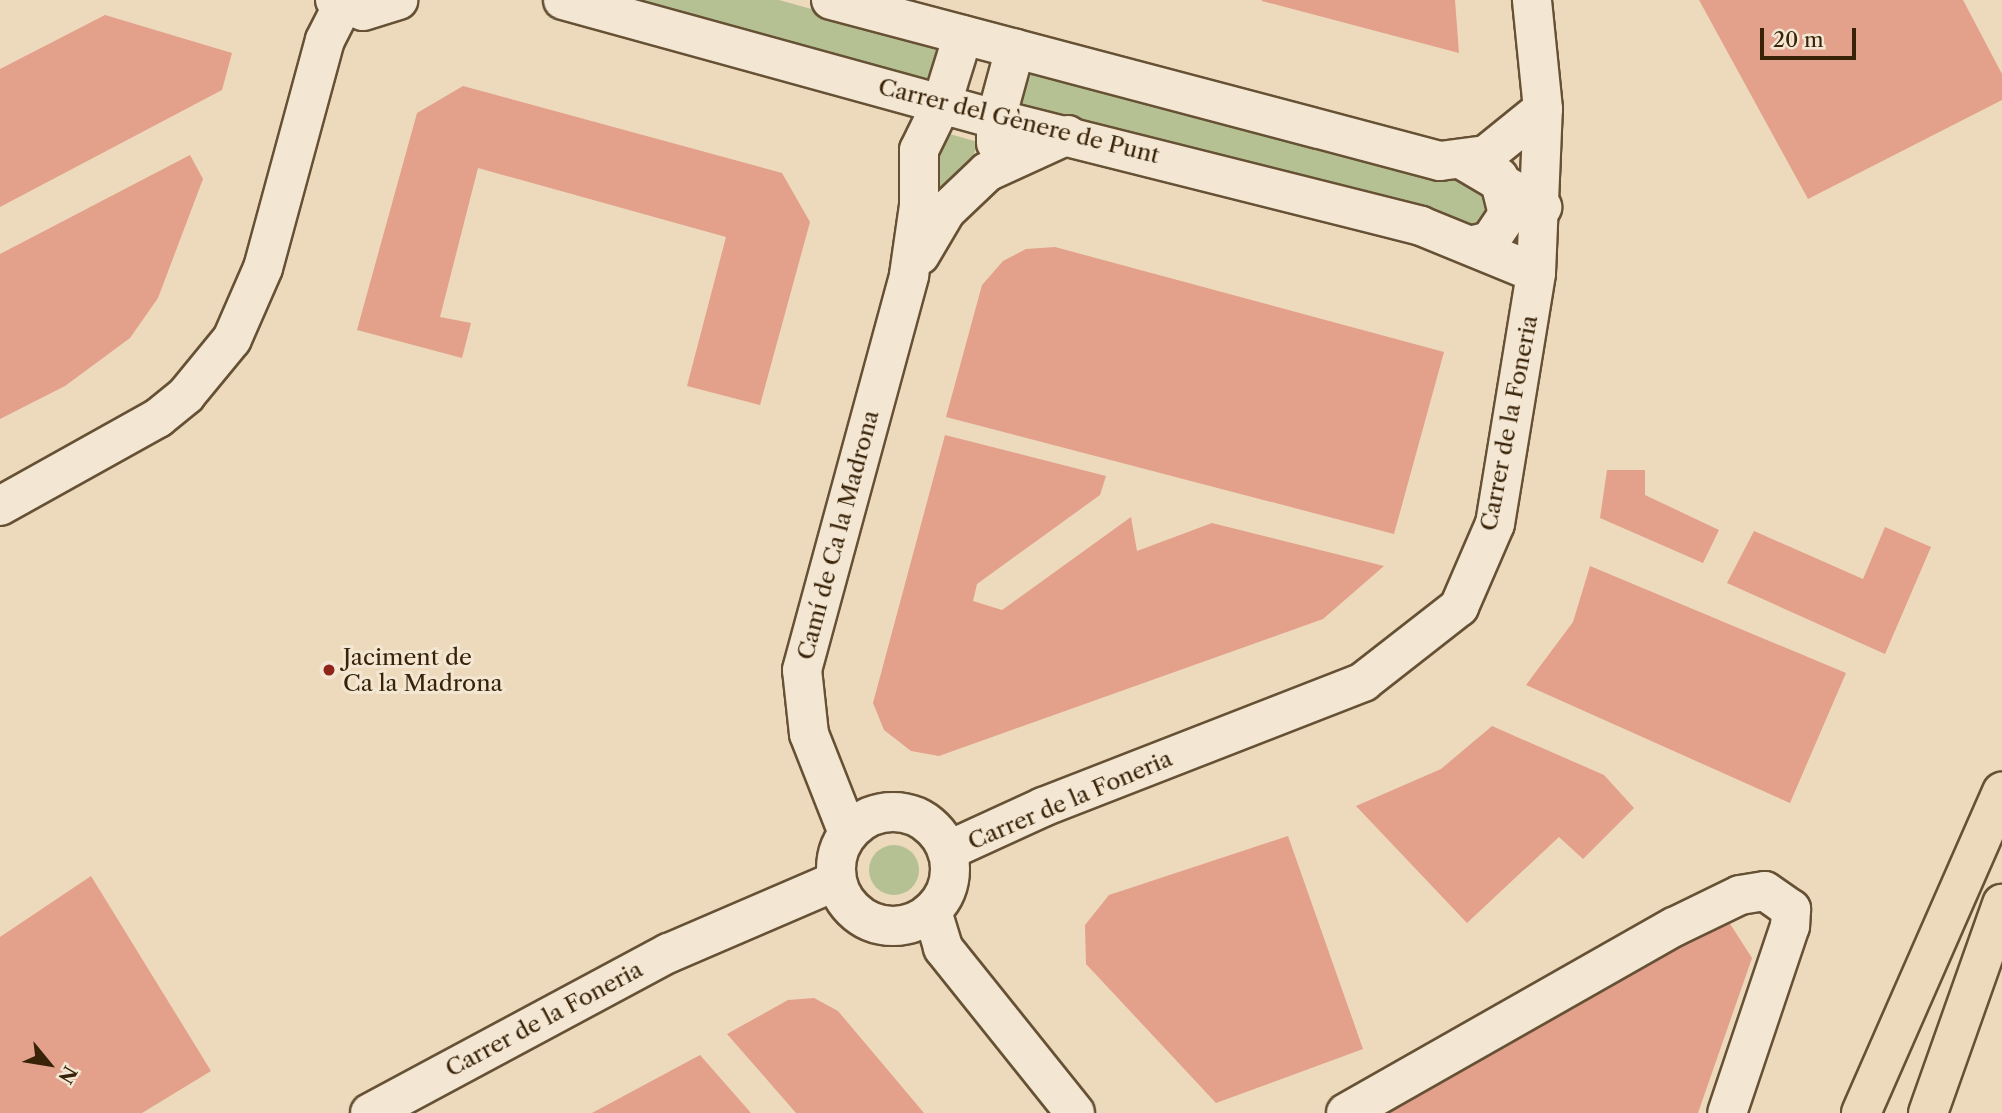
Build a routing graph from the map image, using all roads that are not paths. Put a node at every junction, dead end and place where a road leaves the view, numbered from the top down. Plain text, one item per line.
1 (398, 0) edge
2 (563, 0) edge
3 (831, 0) edge
4 (1532, 0) edge
5 (338, 3) edge
6 (963, 35) junction
7 (1015, 49) junction
8 (859, 80) junction
9 (942, 103) junction
10 (1543, 109) junction
11 (996, 118) junction
12 (1068, 135) junction
13 (919, 150) junction
14 (1464, 160) junction
15 (987, 172) junction
16 (1499, 177) junction
17 (1542, 207) junction
18 (1474, 244) junction
19 (1536, 273) junction
20 (909, 275) junction
21 (0, 506) edge
22 (2002, 792) edge
23 (848, 833) junction
24 (947, 851) junction
25 (836, 881) junction
26 (2002, 904) edge
27 (932, 911) junction
28 (370, 1113) edge
29 (1075, 1113) edge
30 (1346, 1113) edge
31 (1727, 1113) edge
32 (1861, 1113) edge
33 (1928, 1113) edge

1 - 5 street
2 - 8 street, Carrer del Gènere de Punt
3 - 6 street
4 - 10 street, Carrer de la Foneria
5 - 21 street
6 - 7 street
6 - 9 street, Camí de Ca la Madrona
7 - 11 street
7 - 14 street
8 - 9 street, Carrer del Gènere de Punt
8 - 13 street
9 - 11 street, Carrer del Gènere de Punt
9 - 13 street, Camí de Ca la Madrona
10 - 14 street
10 - 17 street, Carrer de la Foneria
11 - 12 street, Carrer del Gènere de Punt
11 - 15 street
12 - 15 street, Camí de Ca la Madrona
12 - 18 street, Carrer del Gènere de Punt
13 - 20 street, Camí de Ca la Madrona
14 - 16 street
15 - 20 street, Camí de Ca la Madrona
16 - 17 street
16 - 18 street
17 - 19 street, Carrer de la Foneria
18 - 19 street, Carrer del Gènere de Punt
19 - 24 street, Carrer de la Foneria
20 - 23 street, Camí de Ca la Madrona
22 - 32 highway
23 - 24 street
23 - 25 street
24 - 27 street
25 - 27 street
25 - 28 street, Carrer de la Foneria
26 - 33 highway
27 - 29 street
30 - 31 street

